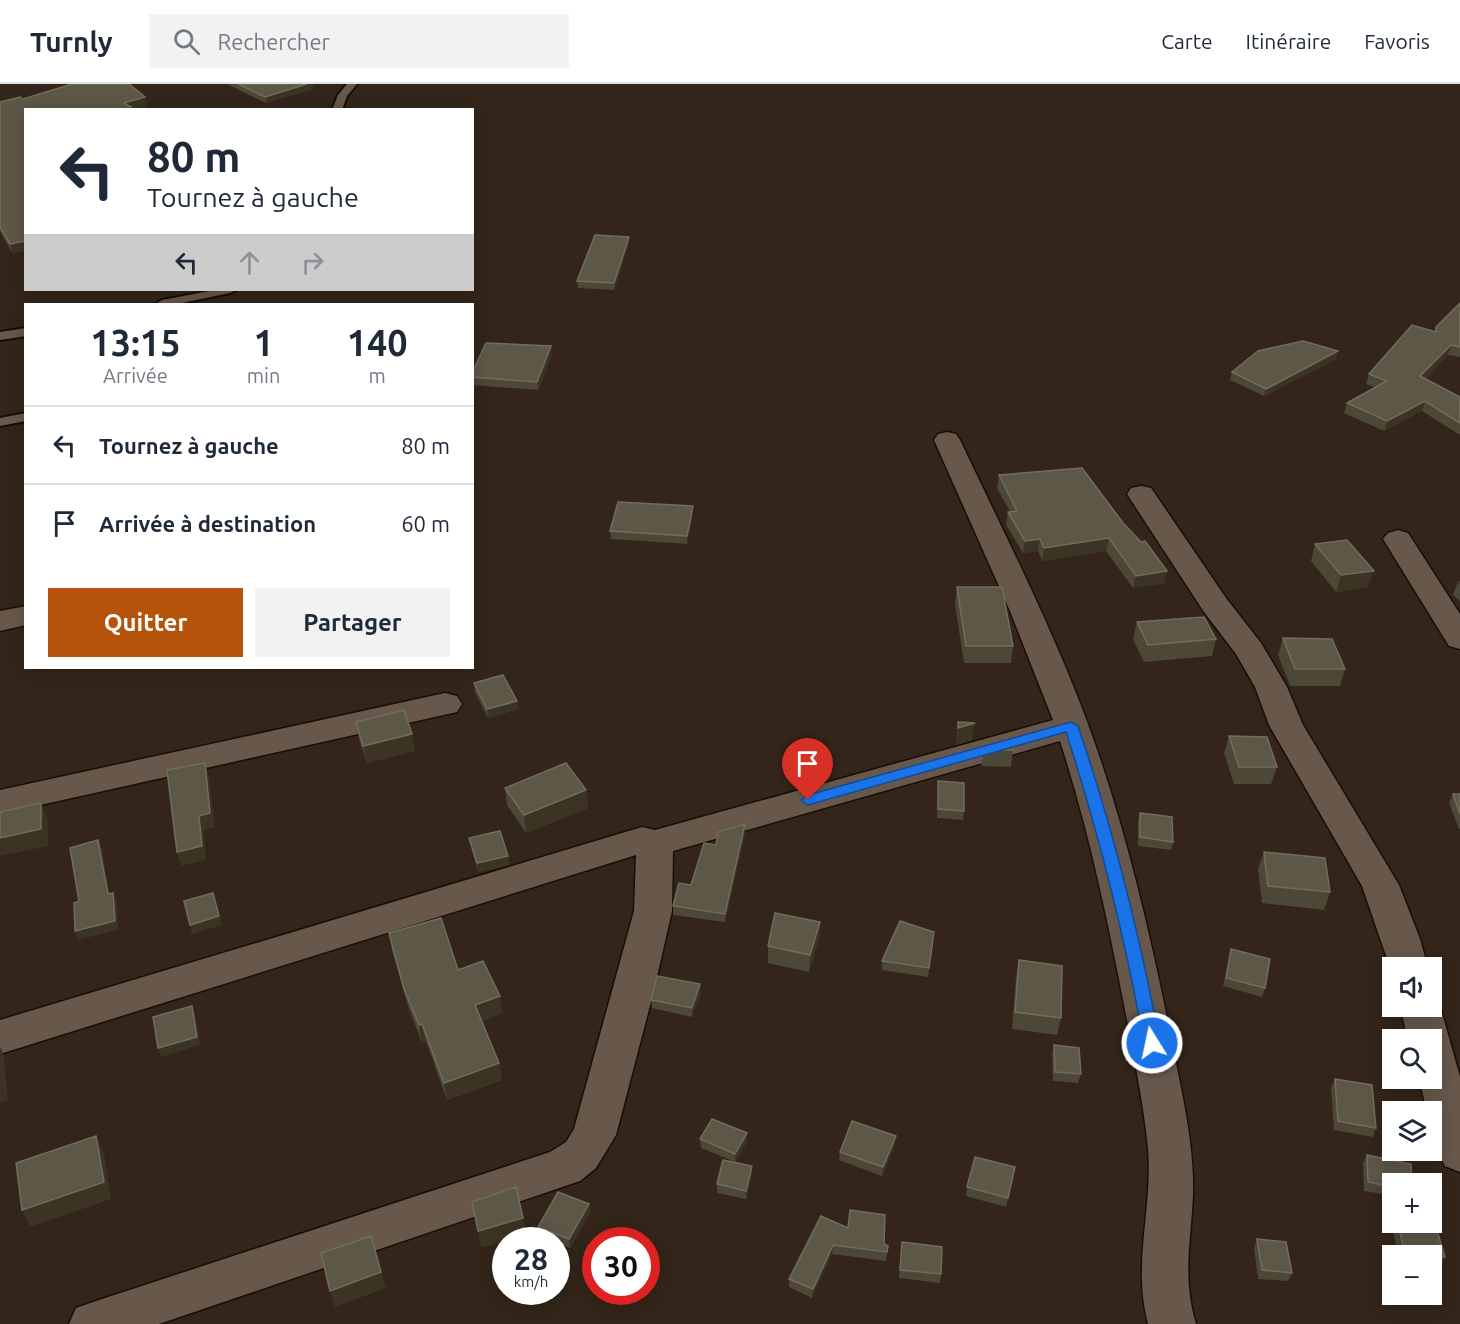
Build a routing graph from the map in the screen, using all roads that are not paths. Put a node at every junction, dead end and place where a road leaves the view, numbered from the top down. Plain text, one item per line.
1 (352, 84) edge
2 (338, 108) edge
3 (225, 291) edge
4 (167, 303) edge
5 (24, 332) edge
6 (0, 336) edge
7 (24, 417) edge
8 (0, 422) edge
9 (947, 440) dead end
10 (1141, 494) dead end
11 (1398, 539) dead end
12 (24, 615) edge
13 (0, 621) edge
14 (1460, 639) edge
15 (445, 704) dead end
16 (1071, 726) junction
17 (0, 802) edge
18 (655, 843) junction
19 (1406, 957) edge
20 (0, 1037) edge
21 (1442, 1087) edge
22 (1460, 1153) edge
23 (93, 1324) edge
24 (1172, 1324) edge

1 - 2 lane
3 - 4 lane
5 - 6 lane
7 - 8 lane
9 - 16 street
10 - 19 street
11 - 14 street
12 - 13 street
15 - 17 street
16 - 18 street
16 - 24 street
18 - 20 street
18 - 23 street
21 - 22 street

